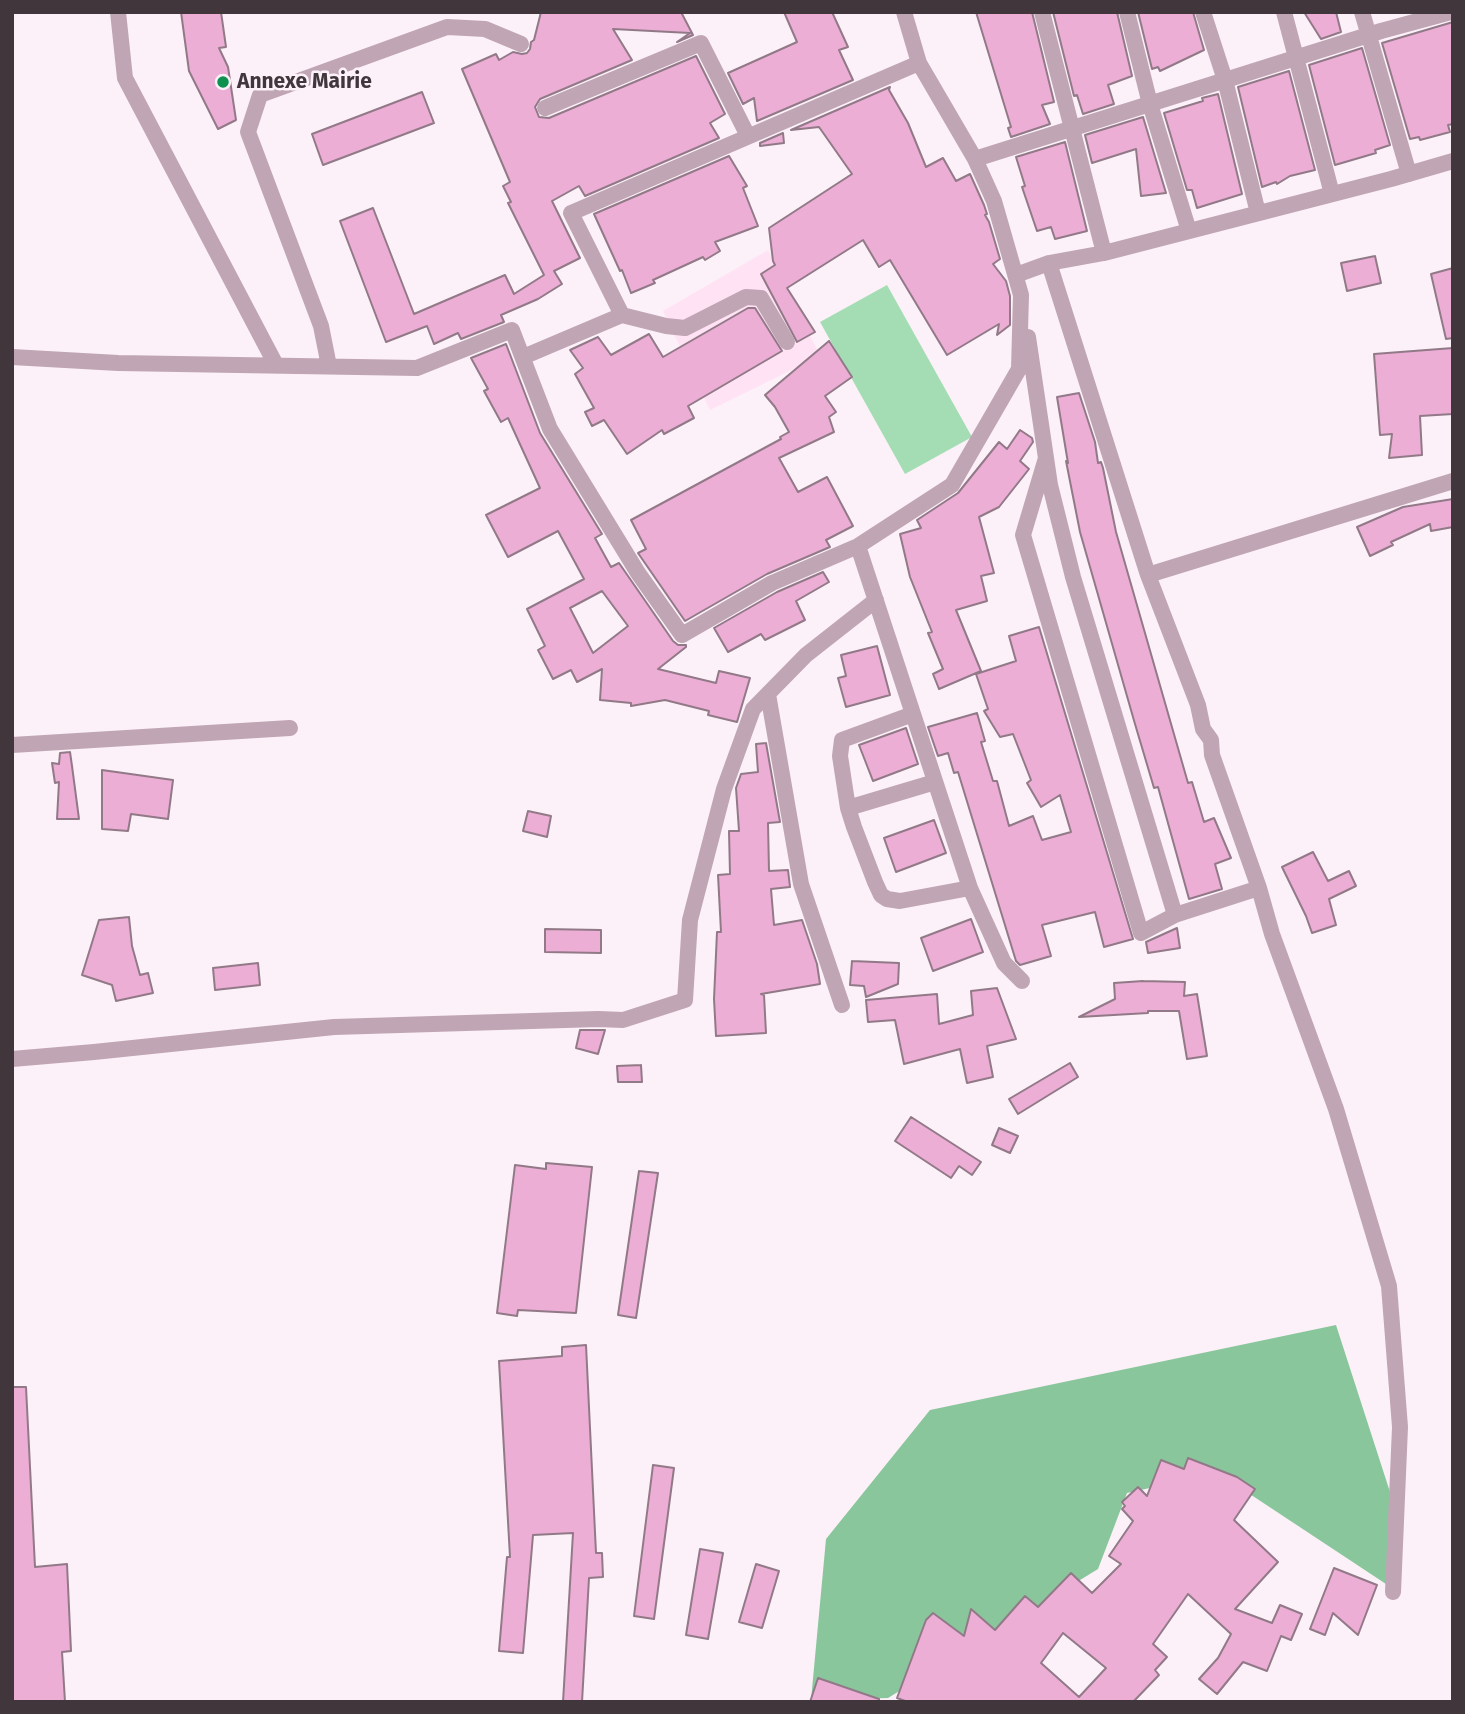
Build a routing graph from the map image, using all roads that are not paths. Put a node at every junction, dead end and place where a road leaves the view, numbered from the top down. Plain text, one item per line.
1 (118, 12) edge
2 (1042, 12) edge
3 (1127, 12) edge
4 (1203, 12) edge
5 (1284, 12) edge
6 (1363, 12) edge
7 (1450, 13) edge
8 (911, 14) edge
9 (1453, 24) edge
10 (1367, 35) junction
11 (521, 44) dead end
12 (1294, 58) junction
13 (919, 63) junction
14 (1225, 80) junction
15 (1150, 104) junction
16 (545, 108) dead end
17 (1072, 128) junction
18 (748, 136) junction
19 (975, 159) junction
20 (1453, 161) edge
21 (1409, 174) junction
22 (1332, 194) junction
23 (1258, 213) junction
24 (1189, 231) junction
25 (1104, 253) junction
26 (1049, 263) junction
27 (1016, 275) junction
28 (1021, 295) junction
29 (622, 315) junction
30 (787, 342) dead end
31 (12, 357) edge
32 (523, 357) junction
33 (276, 365) junction
34 (329, 366) junction
35 (1046, 458) junction
36 (1453, 481) edge
37 (858, 546) junction
38 (1148, 575) junction
39 (876, 600) junction
40 (768, 694) junction
41 (913, 714) junction
42 (290, 728) dead end
43 (12, 744) edge
44 (935, 782) junction
45 (848, 808) junction
46 (970, 888) junction
47 (1259, 888) junction
48 (1175, 915) junction
49 (1021, 981) dead end
50 (842, 1005) dead end
51 (12, 1059) edge
52 (1393, 1592) dead end

1 - 33 street
2 - 17 street
3 - 15 street
4 - 14 street
5 - 12 street
6 - 10 street
7 - 9 street
7 - 10 street
8 - 13 street
10 - 12 street
10 - 21 street
11 - 34 street
12 - 14 street
12 - 22 street
13 - 18 street
13 - 19 street
14 - 15 street
14 - 23 street
15 - 17 street
15 - 24 street
16 - 18 street
17 - 19 street
17 - 25 street
18 - 29 street
19 - 27 street
20 - 21 street
21 - 22 street
22 - 23 street
23 - 24 street
24 - 25 street
25 - 26 street
26 - 27 street
26 - 38 street
27 - 28 street
28 - 35 street
28 - 37 street
29 - 30 street
29 - 32 street
31 - 33 street
32 - 34 street
32 - 37 street
33 - 34 street
35 - 48 street
35 - 48 street
36 - 38 street
37 - 39 street
38 - 47 street
39 - 40 street
39 - 41 street
40 - 50 street
40 - 51 street
41 - 44 street
41 - 45 street
42 - 43 street
44 - 45 street
44 - 46 street
45 - 46 street
46 - 49 street
47 - 48 street
47 - 52 street

